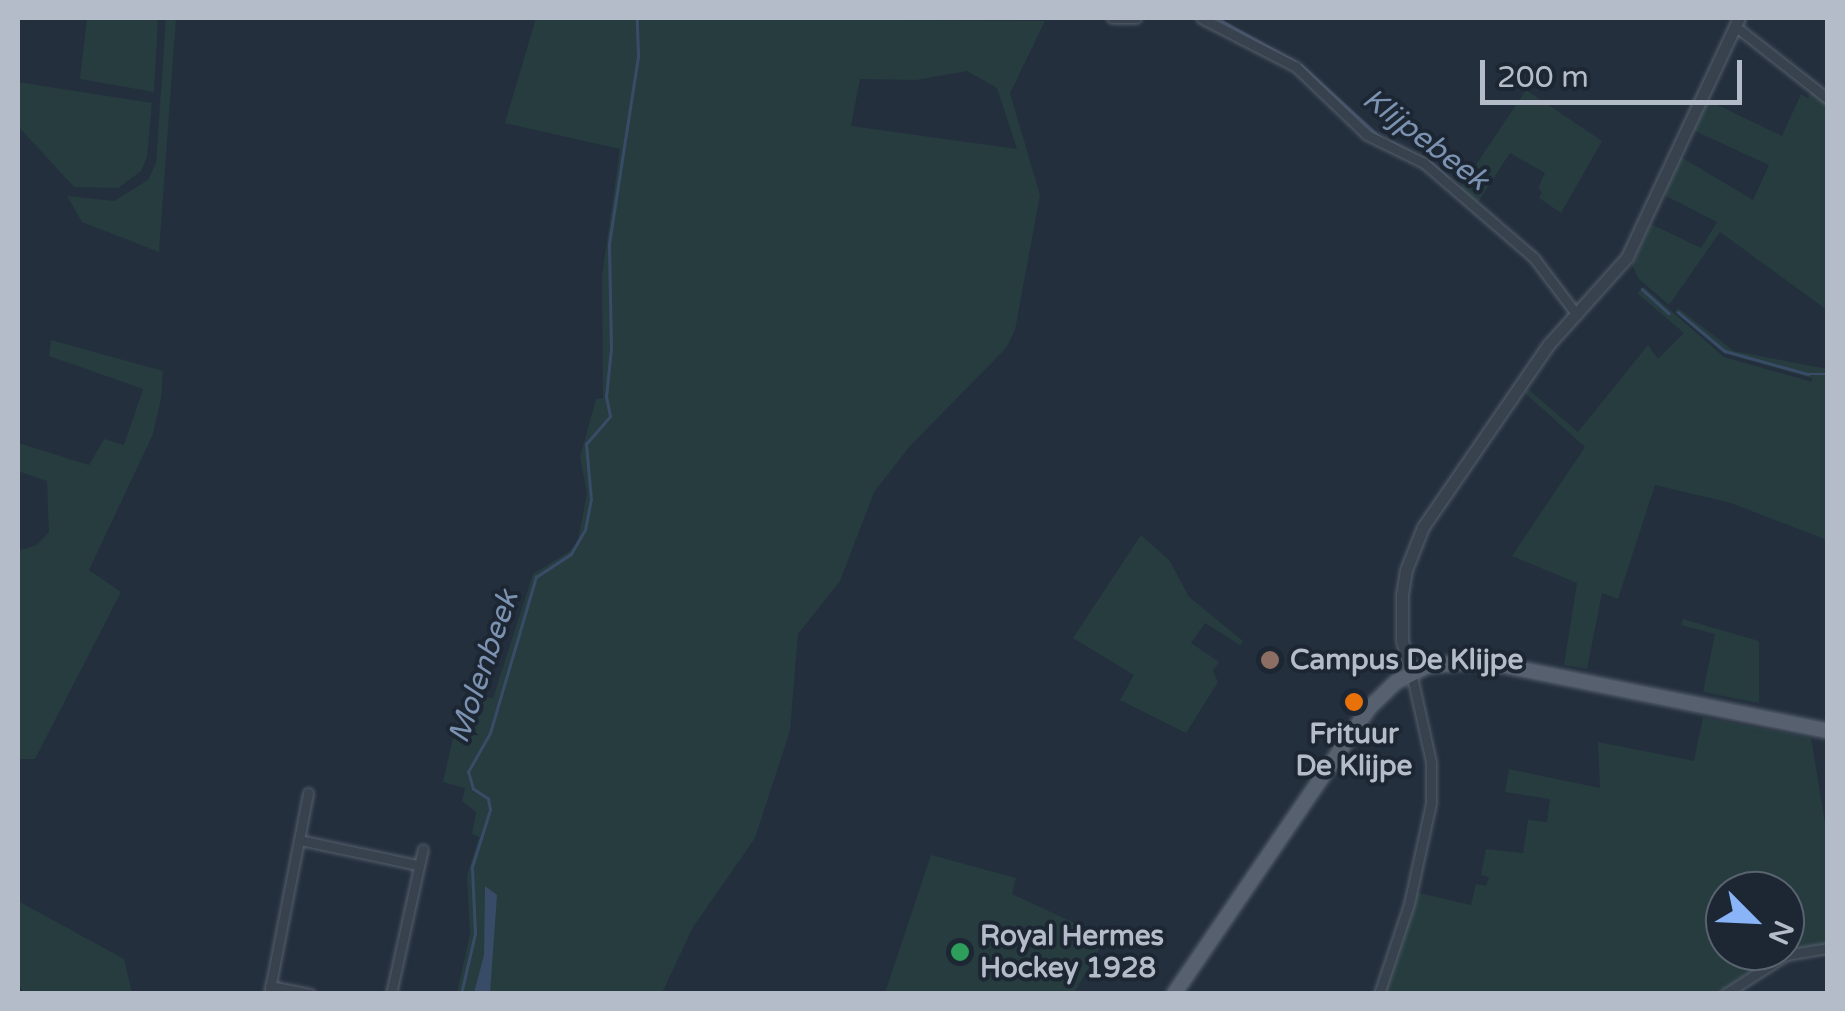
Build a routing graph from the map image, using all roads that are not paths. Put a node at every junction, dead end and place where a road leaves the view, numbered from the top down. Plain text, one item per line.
1 (1112, 18) edge
2 (1136, 18) edge
3 (1201, 18) edge
4 (1737, 22) edge
5 (1828, 99) edge
6 (1577, 315) junction
7 (1411, 672) junction
8 (1828, 730) edge
9 (308, 793) dead end
10 (300, 840) junction
11 (423, 849) dead end
12 (418, 865) junction
13 (1828, 948) edge
14 (270, 990) edge
15 (310, 994) edge
16 (392, 994) edge
17 (1174, 994) edge
18 (1378, 994) edge
19 (1726, 994) edge

1 - 2 street
3 - 6 street
4 - 5 street
4 - 6 street
6 - 7 street
7 - 8 main road
7 - 17 main road
7 - 18 street
9 - 10 street
10 - 12 street
10 - 14 street
11 - 12 street
12 - 16 street
13 - 19 street
14 - 15 street

